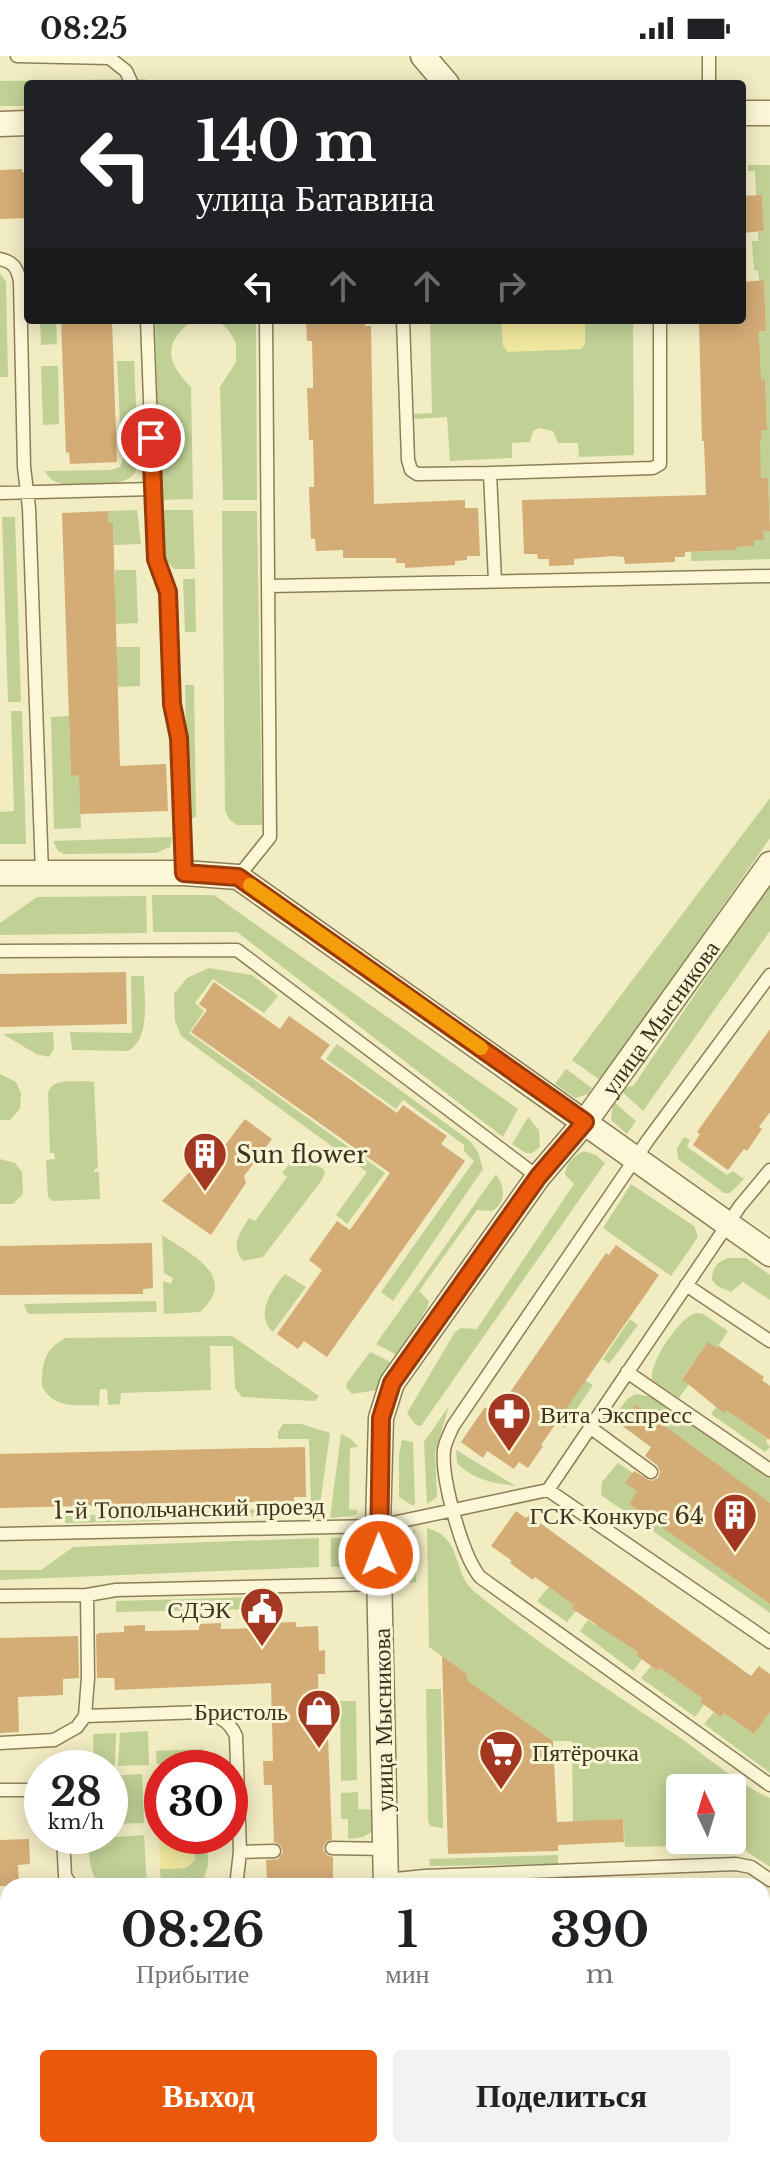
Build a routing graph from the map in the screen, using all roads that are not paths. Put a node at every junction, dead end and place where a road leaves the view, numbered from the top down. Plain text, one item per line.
1 (17, 56) edge
2 (423, 56) edge
3 (709, 56) edge
4 (108, 57) edge
5 (130, 80) edge
6 (444, 80) edge
7 (709, 80) edge
8 (746, 113) edge
9 (770, 113) edge
10 (24, 123) edge
11 (0, 124) edge
12 (0, 259) edge
13 (147, 324) edge
14 (266, 324) edge
15 (403, 324) edge
16 (660, 324) edge
17 (490, 473) junction
18 (152, 489) junction
19 (29, 492) junction
20 (0, 493) edge
21 (770, 576) edge
22 (495, 581) junction
23 (270, 586) junction
24 (770, 864) edge
25 (0, 873) edge
26 (42, 873) junction
27 (184, 873) junction
28 (238, 877) junction
29 (0, 951) edge
30 (770, 975) edge
31 (585, 1122) junction
32 (635, 1159) junction
33 (770, 1170) edge
34 (538, 1177) junction
35 (728, 1224) junction
36 (770, 1254) edge
37 (686, 1285) junction
38 (770, 1341) edge
39 (627, 1372) junction
40 (591, 1428) junction
41 (770, 1470) edge
42 (651, 1472) dead end
43 (548, 1490) junction
44 (454, 1509) junction
45 (378, 1526) junction
46 (0, 1534) edge
47 (380, 1584) junction
48 (87, 1595) junction
49 (0, 1596) edge
50 (770, 1642) edge
51 (85, 1716) junction
52 (0, 1743) edge
53 (236, 1750) edge
54 (770, 1785) edge
55 (0, 1790) edge
56 (24, 1790) edge
57 (332, 1848) dead end
58 (386, 1849) junction
59 (274, 1851) dead end
60 (248, 1852) edge
61 (64, 1854) edge
62 (240, 1854) edge
63 (66, 1878) edge
64 (237, 1878) edge
65 (386, 1878) edge
66 (414, 1878) edge
67 (767, 1878) edge

1 - 4 lane
2 - 6 street
3 - 7 lane
4 - 5 lane
8 - 9 street
10 - 11 street
12 - 19 lane
13 - 18 lane
14 - 23 lane
15 - 17 lane
16 - 17 lane
17 - 22 lane
18 - 19 lane
18 - 27 lane
19 - 20 lane
19 - 26 lane
21 - 22 lane
22 - 23 lane
23 - 28 lane
24 - 31 street, улица Мысникова
25 - 26 street
26 - 27 street
27 - 28 street
28 - 31 street
29 - 34 lane
30 - 32 lane
31 - 32 street
31 - 34 street, улица Мысникова
32 - 35 street
32 - 44 lane
33 - 35 lane
34 - 45 street, улица Мысникова
35 - 36 street
35 - 37 lane
37 - 38 lane
37 - 39 lane
39 - 40 lane
39 - 41 lane
40 - 42 lane
40 - 43 lane
43 - 44 lane, 1-й Топольчанский проезд
43 - 50 lane
44 - 45 lane, 1-й Топольчанский проезд
44 - 54 lane
45 - 46 lane, 1-й Топольчанский проезд
45 - 47 street, улица Мысникова
47 - 48 lane
47 - 58 street, улица Мысникова
48 - 49 lane
48 - 51 lane
51 - 52 lane
51 - 53 lane
55 - 56 lane
57 - 58 lane
58 - 65 street, улица Мысникова
59 - 60 lane
61 - 63 lane
62 - 64 lane
66 - 67 lane

